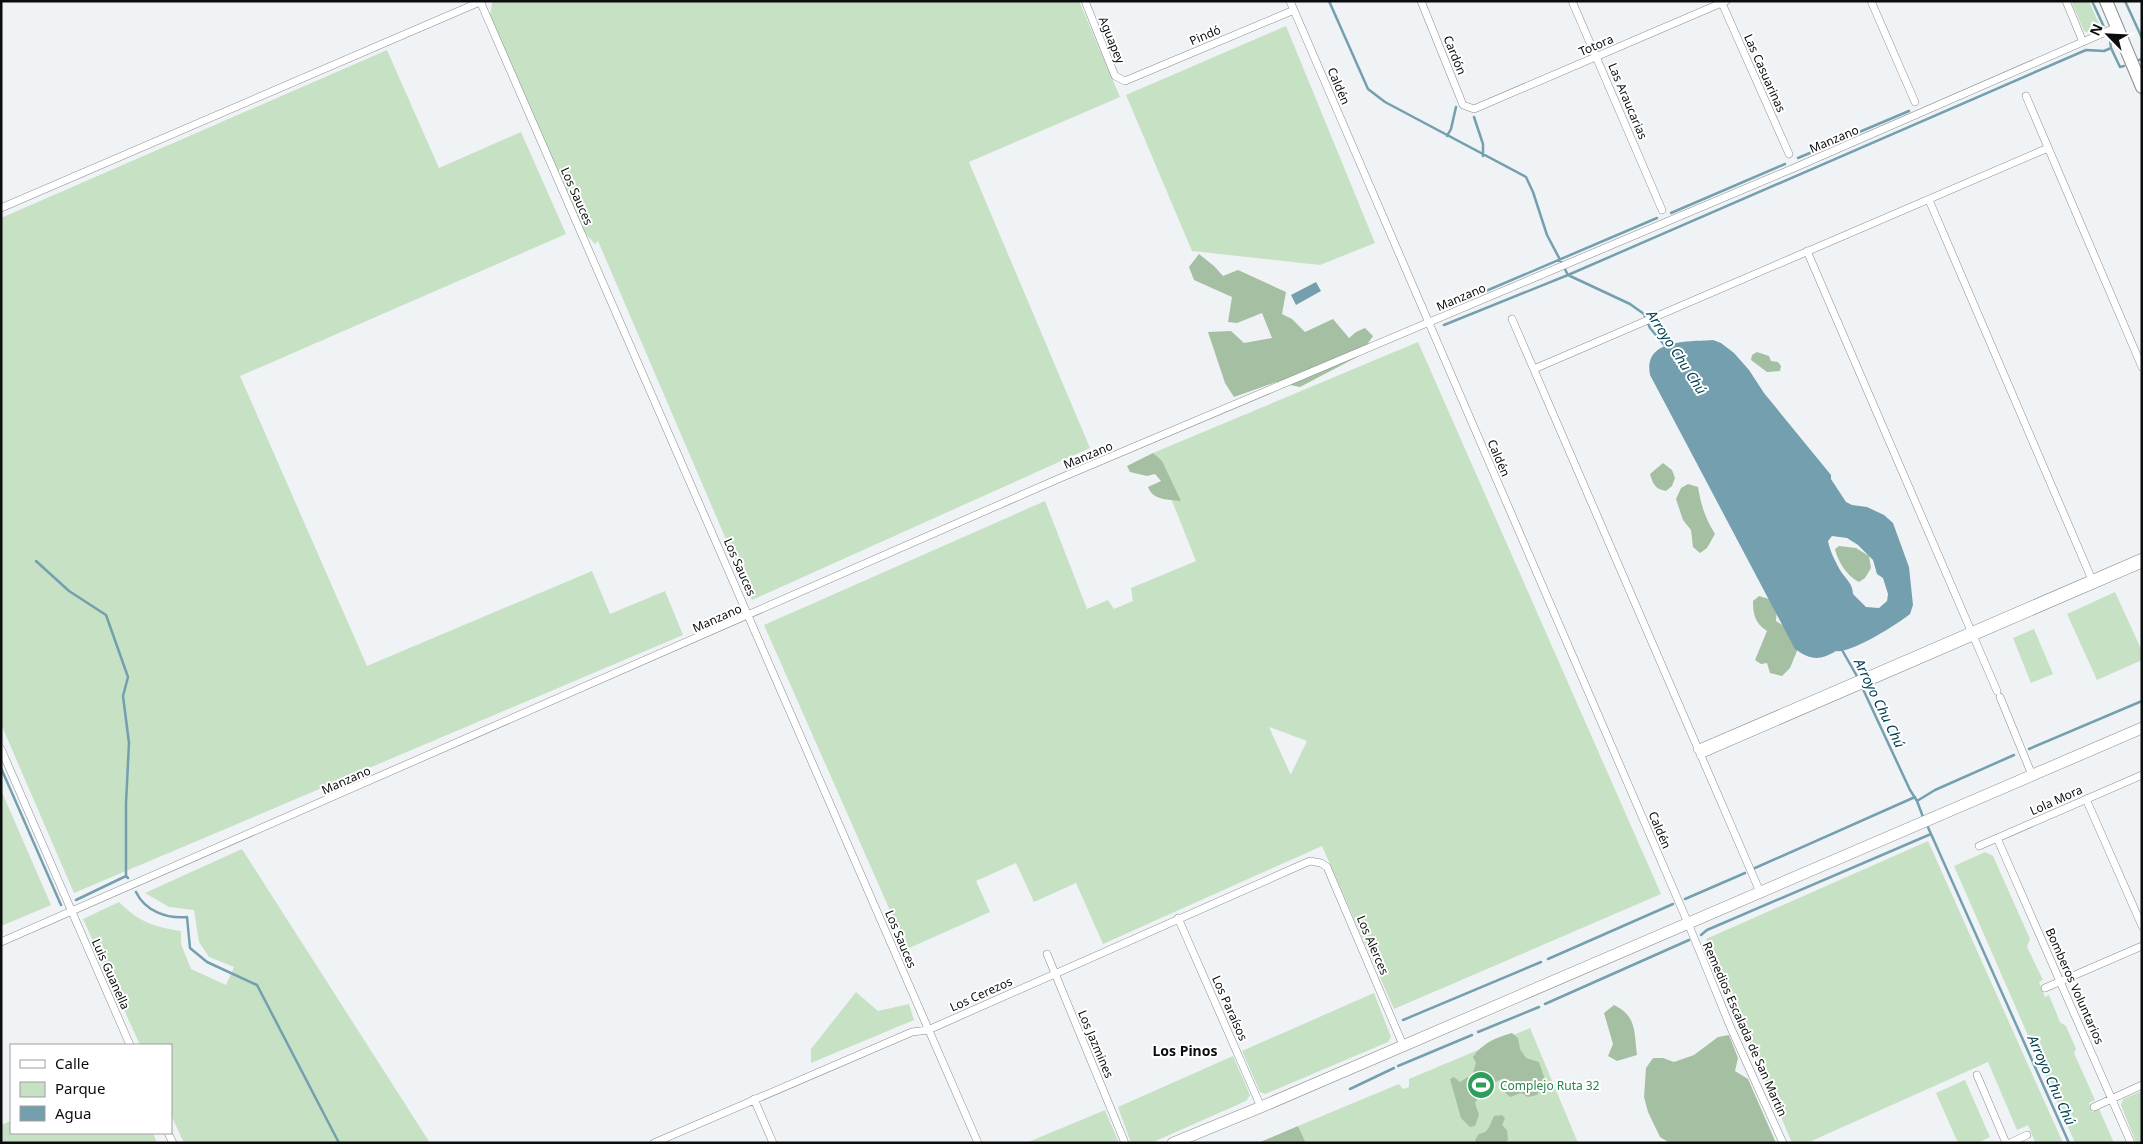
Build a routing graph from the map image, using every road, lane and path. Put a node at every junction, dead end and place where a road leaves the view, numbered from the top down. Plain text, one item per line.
1 (1085, 1) edge
2 (1290, 1) edge
3 (1421, 1) edge
4 (1572, 1) edge
5 (1871, 1) edge
6 (2066, 1) edge
7 (2106, 1) edge
8 (480, 2) edge
9 (1723, 2) edge
10 (1294, 10) junction
11 (2117, 28) junction
12 (2084, 42) junction
13 (1596, 57) junction
14 (1125, 81) joint
15 (2142, 87) edge
16 (2026, 96) dead end
17 (1915, 102) dead end
18 (1474, 109) joint
19 (2048, 148) junction
20 (1789, 154) dead end
21 (1929, 200) junction
22 (1, 208) edge
23 (1662, 210) dead end
24 (1807, 251) junction
25 (1512, 319) dead end
26 (1428, 323) junction
27 (2142, 367) edge
28 (1534, 369) junction
29 (2142, 557) edge
30 (2142, 564) edge
31 (2093, 581) junction
32 (749, 616) junction
33 (1973, 633) junction
34 (2142, 728) edge
35 (1, 749) edge
36 (1699, 752) junction
37 (2032, 775) junction
38 (2142, 775) edge
39 (2086, 799) junction
40 (1997, 838) junction
41 (1979, 846) dead end
42 (1315, 861) joint
43 (1760, 892) junction
44 (71, 912) junction
45 (1178, 918) junction
46 (1688, 923) junction
47 (2142, 926) edge
48 (1, 942) edge
49 (2142, 946) edge
50 (1047, 954) dead end
51 (1055, 974) junction
52 (2061, 981) junction
53 (2045, 988) dead end
54 (928, 1030) junction
55 (130, 1044) edge
56 (1403, 1046) junction
57 (1977, 1075) dead end
58 (2142, 1085) edge
59 (2112, 1098) junction
60 (754, 1099) junction
61 (2094, 1106) dead end
62 (1261, 1107) junction
63 (2027, 1135) dead end
64 (654, 1143) edge
65 (773, 1143) edge
66 (978, 1143) edge
67 (1125, 1143) edge
68 (1173, 1143) edge
69 (1783, 1143) edge
70 (2008, 1143) edge
71 (2131, 1143) edge

1 - 14 street, Aguapey
2 - 10 street, Caldén
3 - 18 street, Cardón
4 - 13 street, Las Araucarias
5 - 17 street
6 - 12 street
7 - 11 highway
8 - 22 street
8 - 32 street, Los Sauces
9 - 13 street, Totora
9 - 20 street, Las Casuarinas
10 - 14 street, Pindó
10 - 26 street, Caldén
11 - 12 street, Manzano
11 - 15 highway
12 - 26 street, Manzano
13 - 18 street, Totora
13 - 23 street, Las Araucarias
16 - 19 street
19 - 21 street
19 - 27 street
21 - 24 street
21 - 31 street
24 - 28 street
24 - 33 street
25 - 28 street
26 - 32 street, Manzano
26 - 46 street, Caldén
28 - 36 street
29 - 31 street
30 - 31 street
31 - 33 street
32 - 44 street, Manzano
32 - 54 street, Los Sauces
33 - 36 street
33 - 37 street
34 - 37 main road
35 - 44 street, Luis Guanella
36 - 43 street
37 - 43 main road
38 - 39 street, Lola Mora
39 - 40 street, Lola Mora
39 - 47 street
40 - 41 street, Lola Mora
40 - 52 street, Bomberos Voluntarios
42 - 45 street, Los Cerezos
42 - 56 street, Los Alerces
43 - 46 main road
44 - 48 street, Manzano
44 - 55 street, Luis Guanella
45 - 51 street, Los Cerezos
45 - 62 street, Los Paraísos
46 - 56 main road
46 - 69 street, Remedios Escalada de San Martin
49 - 52 street
50 - 51 street, Los Jazmines
51 - 54 street, Los Cerezos
51 - 67 street, Los Jazmines
52 - 53 street
52 - 59 street, Bomberos Voluntarios
54 - 60 street, Los Cerezos
54 - 66 street, Los Sauces
56 - 62 main road
57 - 70 street
58 - 59 street
59 - 61 street
59 - 71 street, Bomberos Voluntarios
60 - 64 street, Los Cerezos
60 - 65 street
62 - 68 main road
63 - 70 street

